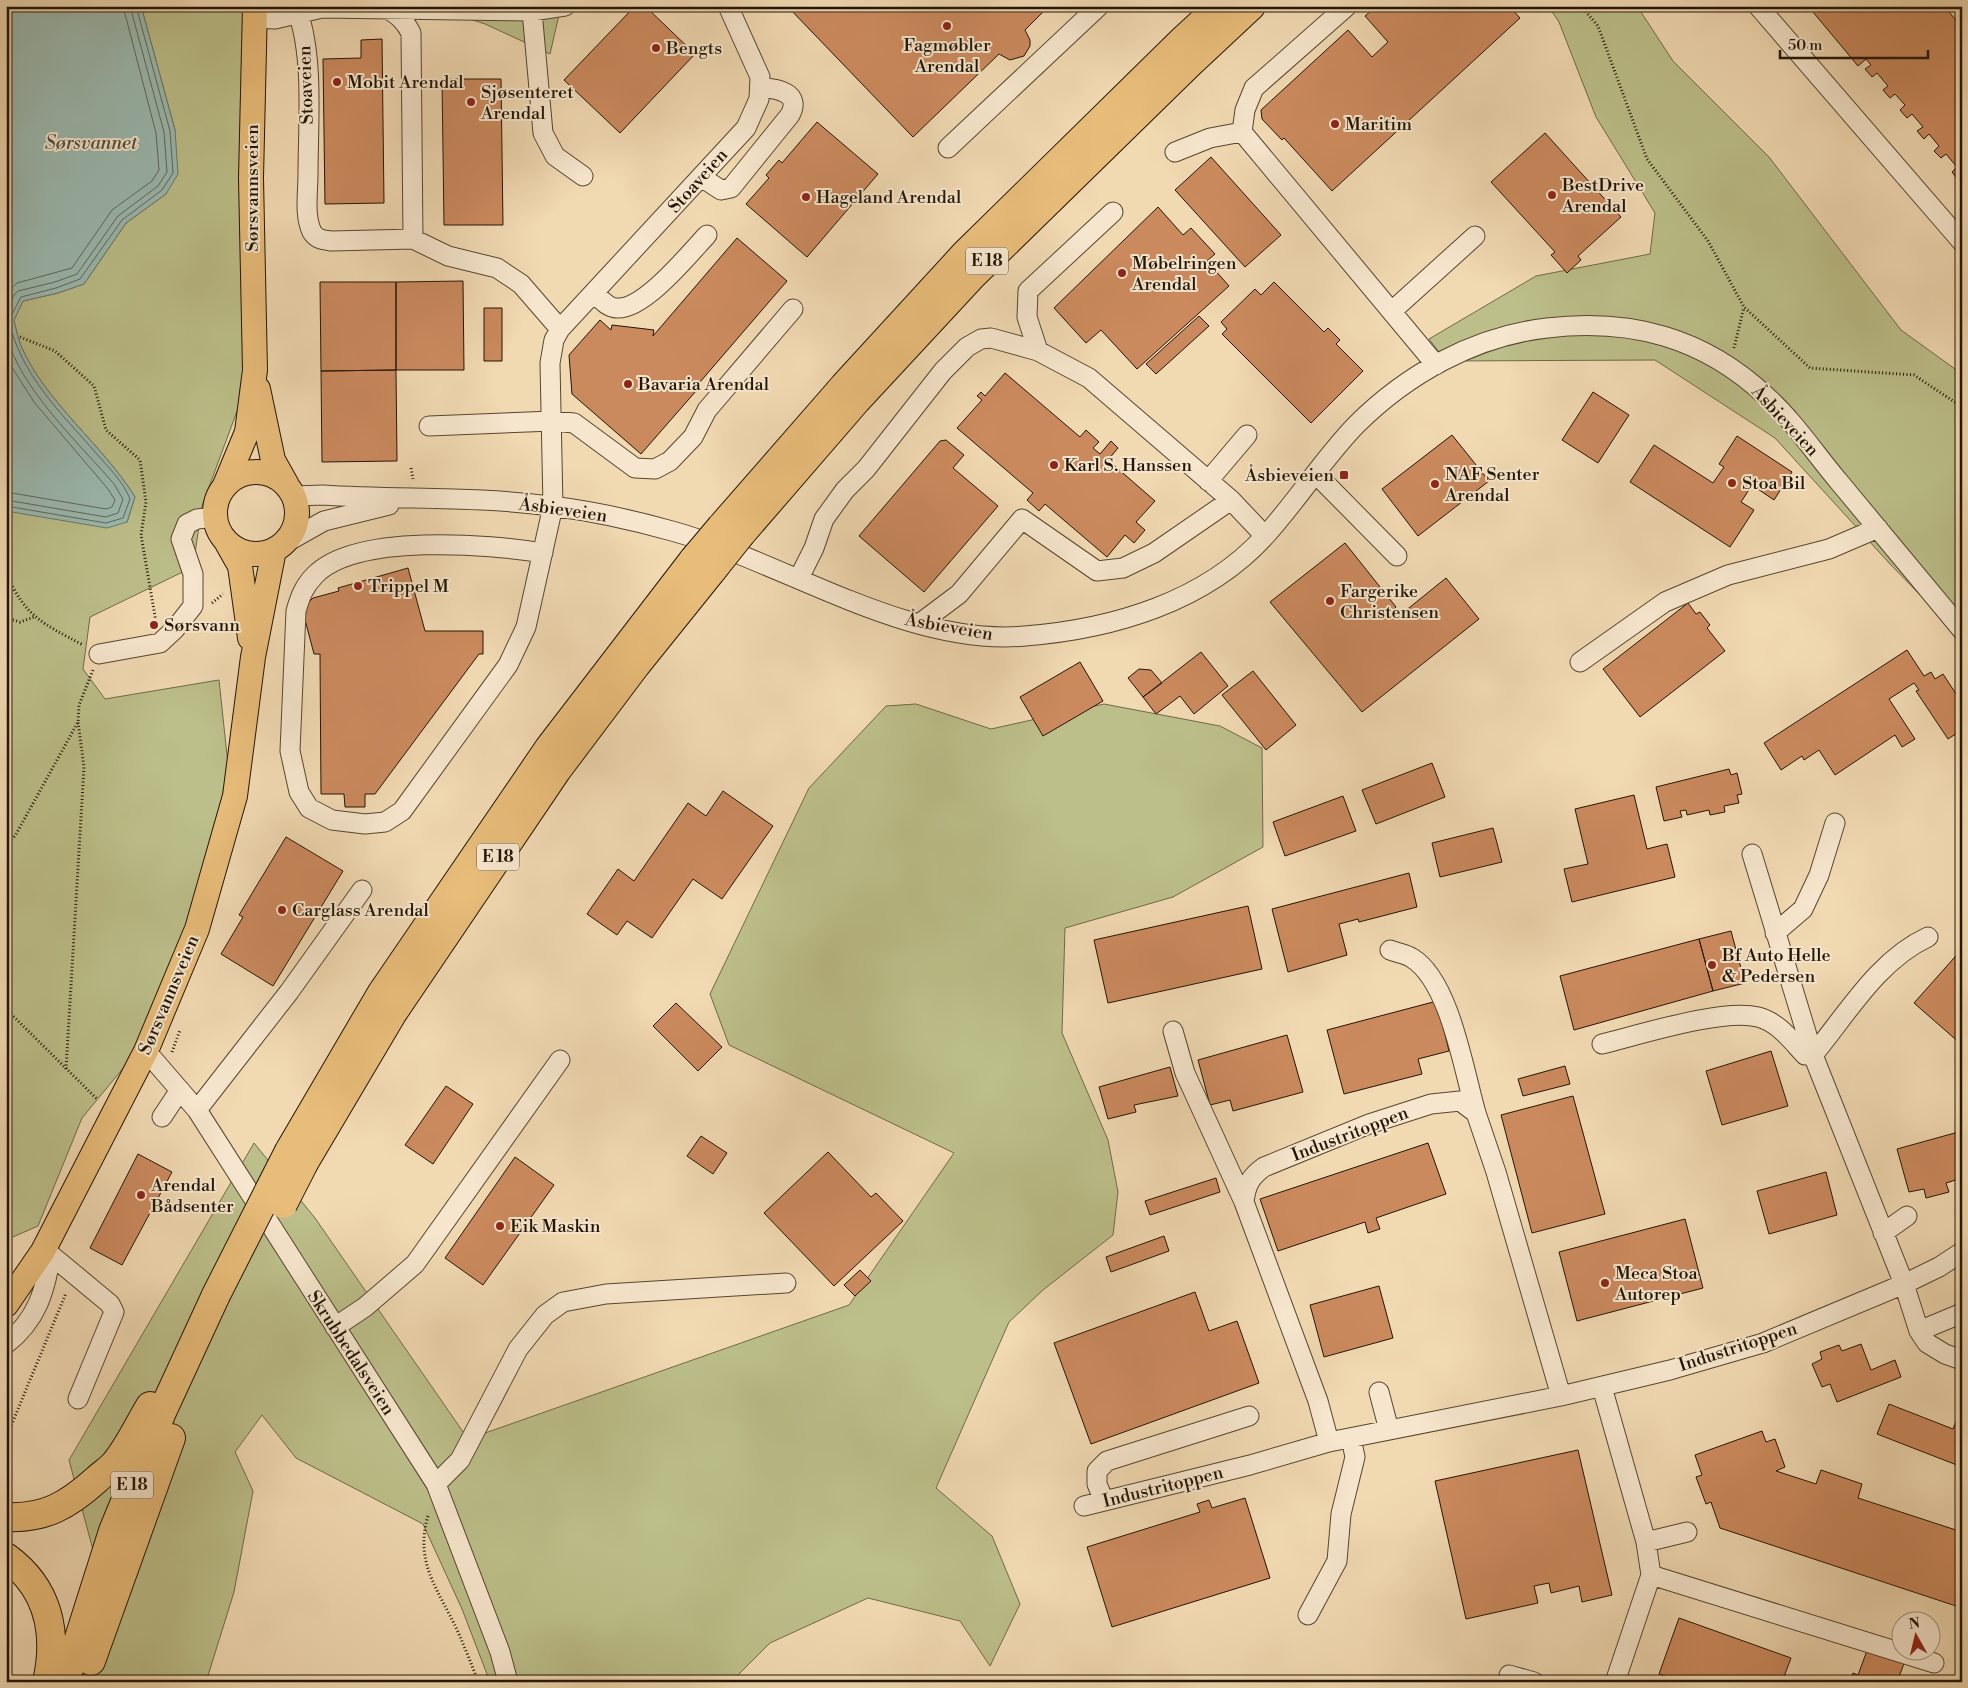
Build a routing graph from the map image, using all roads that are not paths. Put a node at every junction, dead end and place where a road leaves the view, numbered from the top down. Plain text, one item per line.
1 (565, 6) edge
2 (728, 6) edge
3 (1099, 6) edge
4 (1220, 6) edge
5 (1251, 6) edge
6 (1347, 6) edge
7 (1758, 6) edge
8 (386, 8) junction
9 (532, 11) junction
10 (255, 12) edge
11 (298, 13) junction
12 (761, 88) junction
13 (1242, 132) junction
14 (948, 148) dead end
15 (1175, 152) dead end
16 (584, 176) dead end
17 (701, 177) junction
18 (1113, 212) dead end
19 (707, 235) dead end
20 (1475, 236) dead end
21 (413, 239) junction
22 (1962, 242) edge
23 (595, 294) junction
24 (793, 309) dead end
25 (1392, 311) junction
26 (560, 329) junction
27 (1038, 351) junction
28 (1436, 365) junction
29 (254, 370) junction
30 (553, 421) junction
31 (429, 426) dead end
32 (1247, 435) dead end
33 (1316, 474) junction
34 (1208, 481) junction
35 (225, 485) junction
36 (291, 490) junction
37 (410, 500) junction
38 (1231, 500) junction
39 (553, 506) junction
40 (215, 517) junction
41 (1878, 528) junction
42 (731, 530) junction
43 (1265, 536) junction
44 (227, 543) junction
45 (280, 547) junction
46 (543, 553) junction
47 (1397, 556) dead end
48 (799, 578) junction
49 (919, 624) junction
50 (1962, 630) edge
51 (99, 654) road end
52 (253, 657) junction
53 (1580, 662) dead end
54 (1834, 823) dead end
55 (1752, 854) dead end
56 (362, 890) dead end
57 (1775, 933) junction
58 (1928, 936) dead end
59 (1390, 950) dead end
60 (1173, 1031) dead end
61 (1602, 1044) dead end
62 (146, 1051) junction
63 (1813, 1055) junction
64 (560, 1060) dead end
65 (180, 1090) junction
66 (197, 1110) junction
67 (1476, 1113) junction
68 (162, 1117) dead end
69 (1244, 1202) junction
70 (1907, 1216) dead end
71 (1884, 1233) junction
72 (1962, 1252) edge
73 (47, 1253) junction
74 (786, 1283) dead end
75 (1904, 1284) junction
76 (223, 1299) junction
77 (6, 1305) edge
78 (1960, 1314) dead end
79 (335, 1327) junction
80 (1919, 1332) junction
81 (6, 1344) edge
82 (1962, 1360) edge
83 (1602, 1387) junction
84 (1379, 1392) dead end
85 (1561, 1396) junction
86 (78, 1399) dead end
87 (1249, 1416) dead end
88 (1389, 1430) junction
89 (1351, 1438) junction
90 (1328, 1442) junction
91 (436, 1484) junction
92 (1104, 1501) junction
93 (1084, 1506) dead end
94 (6, 1517) edge
95 (1687, 1532) dead end
96 (1646, 1542) junction
97 (6, 1557) edge
98 (1651, 1575) junction
99 (1308, 1615) dead end
100 (1934, 1663) dead end
101 (1509, 1675) dead end
102 (47, 1682) edge
103 (64, 1682) edge
104 (84, 1682) edge
105 (508, 1682) edge
106 (1534, 1682) edge
107 (1616, 1682) edge

1 - 9 street
2 - 12 street
3 - 14 street
4 - 42 highway, E 18
5 - 42 highway, E 18
6 - 13 street
7 - 22 street
8 - 9 street
8 - 11 street
8 - 21 street
9 - 16 street
10 - 11 street
10 - 29 main road, Sørsvannsveien
11 - 21 street, Stoaveien
12 - 17 street, Stoaveien
12 - 17 street
13 - 15 street
13 - 25 street
17 - 23 street, Stoaveien
18 - 27 street
19 - 23 street
20 - 25 street
21 - 26 street, Stoaveien
23 - 26 street, Stoaveien
24 - 30 street
25 - 28 street
26 - 30 street, Stoaveien
27 - 34 street
27 - 48 street
28 - 33 street, Åsbieveien
28 - 41 street, Åsbieveien
29 - 35 main road, Sørsvannsveien
29 - 36 main road, Sørsvannsveien
30 - 31 street
30 - 39 street, Stoaveien
32 - 34 street
33 - 43 street, Åsbieveien
33 - 47 street
34 - 38 street
35 - 36 main road
35 - 40 main road
36 - 37 street, Åsbieveien
36 - 45 main road
37 - 39 street, Åsbieveien
37 - 45 street, Åsbieveien
38 - 43 street
38 - 49 street
39 - 46 street, Stoaveien
39 - 48 street, Åsbieveien
40 - 44 main road
40 - 51 street
41 - 50 street, Åsbieveien
41 - 53 street
42 - 76 highway, E 18, bridge
43 - 49 street, Åsbieveien
44 - 45 main road
44 - 52 main road, Sørsvannsveien
45 - 52 main road, Sørsvannsveien
46 - 46 street, Stoaveien
48 - 49 street, Åsbieveien
52 - 62 main road, Sørsvannsveien
54 - 57 street
55 - 57 street
56 - 66 street
57 - 63 street
58 - 63 street
59 - 67 street
60 - 69 street
61 - 63 street
62 - 65 street, Skrubbedalsveien
62 - 73 main road, Sørsvannsveien
63 - 71 street
64 - 79 street
65 - 66 street, Skrubbedalsveien
65 - 68 street
66 - 79 street, Skrubbedalsveien
67 - 69 street, Industritoppen
67 - 85 street
69 - 90 street
70 - 71 street
71 - 75 street
72 - 75 street, Industritoppen
73 - 77 main road, Sørsvannsveien
73 - 81 street
73 - 86 street
74 - 91 street
75 - 80 street
75 - 83 street, Industritoppen
76 - 94 highway, E 18
76 - 103 highway, E 18
76 - 104 highway, E 18
78 - 80 street
79 - 91 street, Skrubbedalsveien
80 - 82 street
83 - 85 street, Industritoppen
83 - 96 street
84 - 88 street
85 - 88 street, Industritoppen
87 - 92 street
88 - 89 street, Industritoppen
89 - 90 street, Industritoppen
89 - 99 street
90 - 92 street, Industritoppen
91 - 105 street, Skrubbedalsveien
92 - 93 street, Industritoppen
95 - 96 street
96 - 98 street
97 - 102 highway
98 - 100 street
98 - 107 street
101 - 106 street

